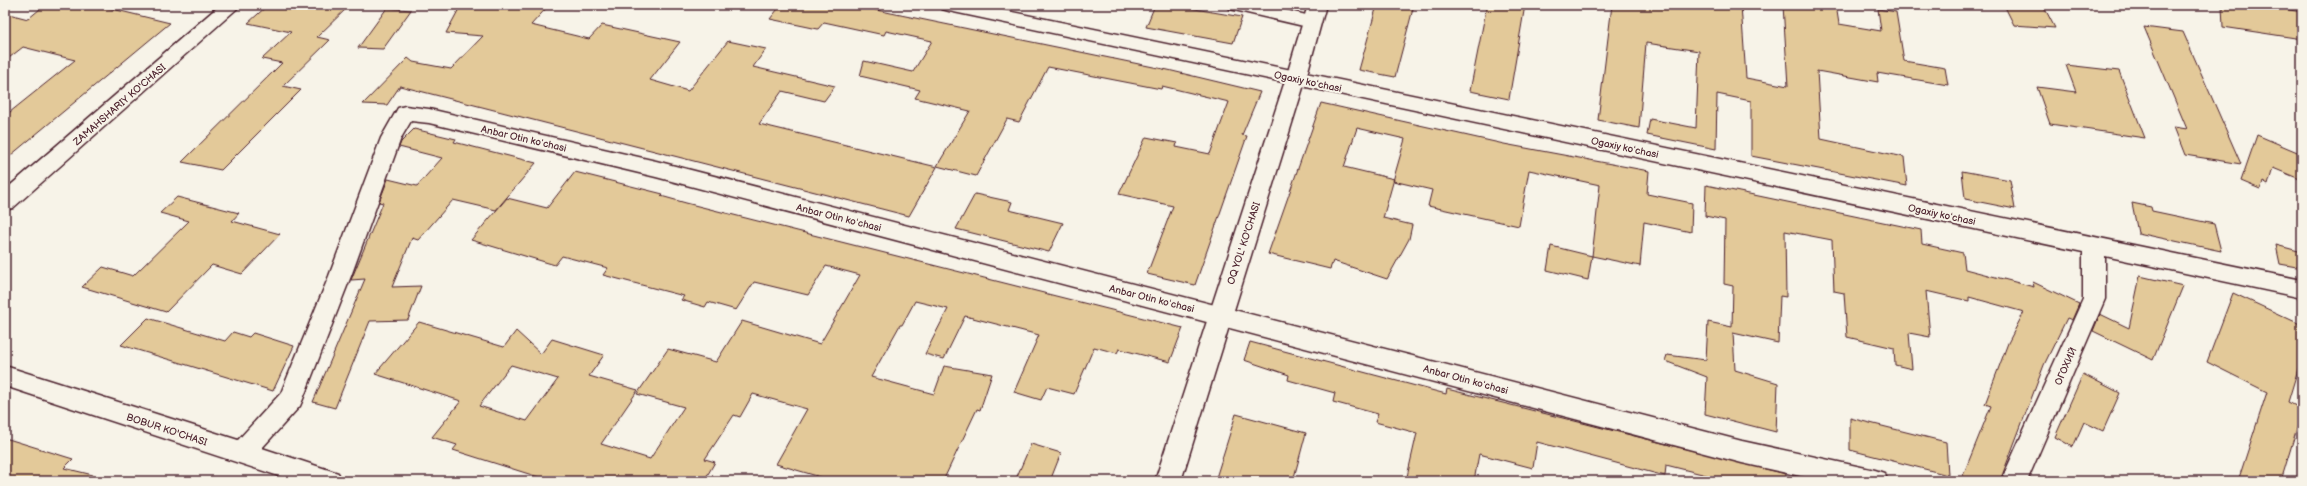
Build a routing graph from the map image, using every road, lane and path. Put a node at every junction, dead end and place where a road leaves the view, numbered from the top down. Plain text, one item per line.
1 (232, 5) edge
2 (949, 5) edge
3 (1237, 5) edge
4 (1314, 14) edge
5 (1296, 78) junction
6 (5, 202) edge
7 (2094, 246) junction
8 (2302, 289) edge
9 (1220, 315) junction
10 (5, 376) edge
11 (241, 454) junction
12 (329, 481) edge
13 (1168, 481) edge
14 (1876, 481) edge
15 (2014, 481) edge

1 - 6 street, ZAMAHSHARIY KO'CHASI
2 - 5 street, Ogaxiy koʻchasi
3 - 4 street
4 - 5 street, OQ YOL' KO'CHASI
5 - 7 street, Ogaxiy koʻchasi
5 - 9 street, OQ YOL' KO'CHASI
7 - 8 street, Ogaxiy koʻchasi
7 - 15 street, ОГОХИЙ
9 - 11 street, Anbar Otin koʻchasi
9 - 13 street, OQ YOL' KO'CHASI
9 - 14 street, Anbar Otin koʻchasi
10 - 11 street, BOBUR KO'CHASI
11 - 12 street, BOBUR KO'CHASI

